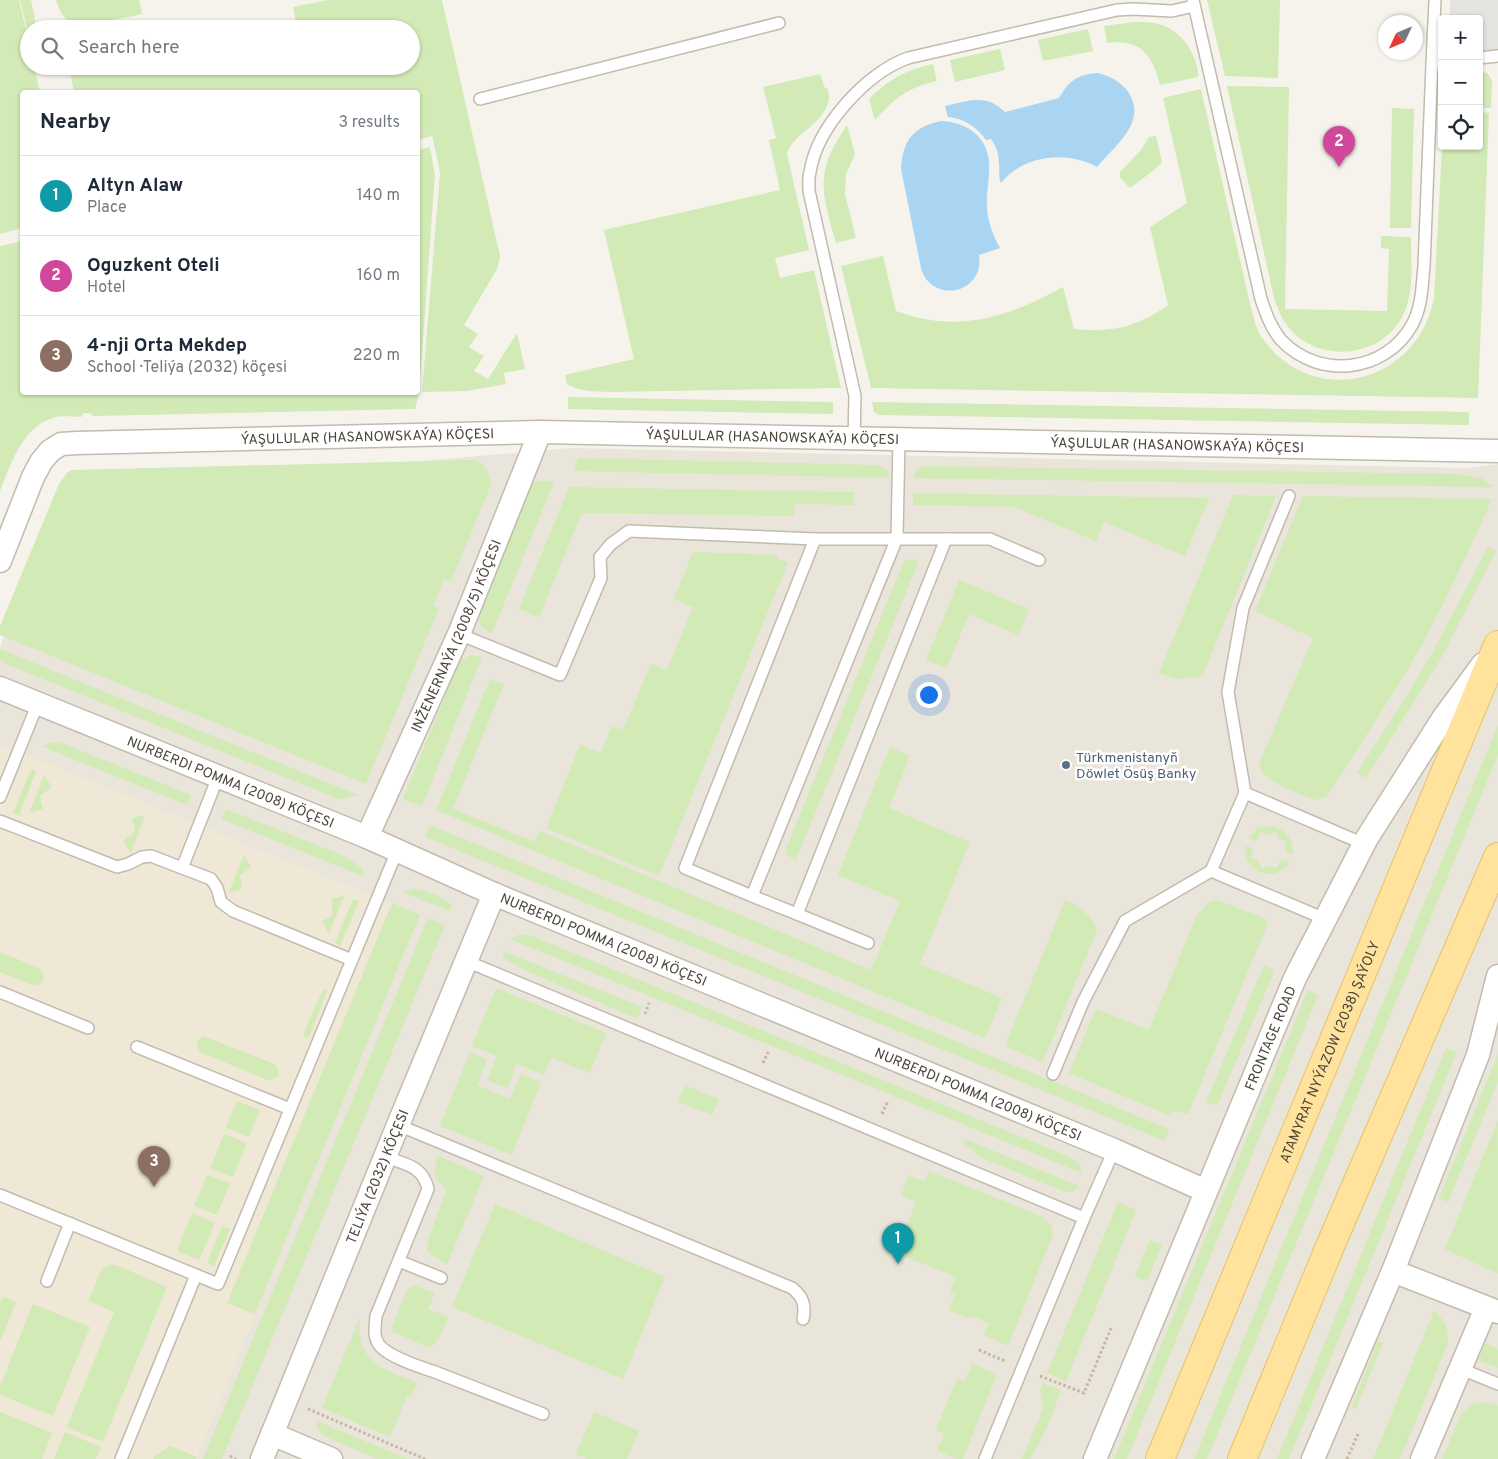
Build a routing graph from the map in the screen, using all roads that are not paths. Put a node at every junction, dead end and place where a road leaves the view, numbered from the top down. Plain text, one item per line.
1 (1435, 0) edge
2 (1193, 3) edge
3 (779, 23) dead end
4 (1498, 56) edge
5 (1483, 58) edge
6 (1437, 63) edge
7 (480, 99) dead end
8 (540, 432) junction
9 (854, 438) junction
10 (899, 439) junction
11 (1498, 451) edge
12 (1289, 496) dead end
13 (897, 538) junction
14 (815, 539) junction
15 (946, 540) junction
16 (1039, 560) dead end
17 (0, 561) edge
18 (459, 634) junction
19 (1498, 644) edge
20 (0, 688) edge
21 (38, 703) junction
22 (218, 777) junction
23 (1244, 793) junction
24 (0, 797) edge
25 (0, 821) edge
26 (367, 837) junction
27 (1364, 844) junction
28 (397, 850) junction
29 (1498, 857) edge
30 (182, 868) junction
31 (1212, 871) junction
32 (494, 894) junction
33 (752, 896) junction
34 (797, 914) junction
35 (1326, 919) junction
36 (868, 943) dead end
37 (352, 960) junction
38 (466, 961) junction
39 (1498, 976) edge
40 (0, 992) edge
41 (88, 1028) dead end
42 (137, 1047) dead end
43 (1053, 1074) dead end
44 (290, 1109) junction
45 (398, 1125) junction
46 (1114, 1150) junction
47 (385, 1157) junction
48 (1206, 1191) junction
49 (0, 1195) edge
50 (1084, 1218) junction
51 (70, 1224) junction
52 (399, 1261) junction
53 (1393, 1271) junction
54 (196, 1275) junction
55 (441, 1278) dead end
56 (47, 1281) dead end
57 (1492, 1310) edge
58 (802, 1319) dead end
59 (1461, 1369) junction
60 (1498, 1384) edge
61 (544, 1414) dead end
62 (272, 1434) junction
63 (121, 1459) edge
64 (262, 1459) edge
65 (331, 1459) edge
66 (985, 1459) edge
67 (1095, 1459) edge
68 (1160, 1459) edge
69 (1242, 1459) edge
70 (1313, 1459) edge
71 (1422, 1459) edge

1 - 6 lane
2 - 6 lane
2 - 9 lane
3 - 7 lane
4 - 5 lane
8 - 9 street, ÝAŞULULAR (HASANOWSKAÝA) KÖÇESI
8 - 17 street, ÝAŞULULAR (HASANOWSKAÝA) KÖÇESI
8 - 18 street, INŽENERNAÝA (2008/5) KÖÇESI
9 - 10 street, ÝAŞULULAR (HASANOWSKAÝA) KÖÇESI
10 - 11 street, ÝAŞULULAR (HASANOWSKAÝA) KÖÇESI
10 - 13 lane
12 - 23 lane
13 - 14 lane
13 - 15 lane
13 - 33 lane
14 - 18 lane
14 - 33 lane
15 - 16 lane
15 - 34 lane
18 - 26 street, INŽENERNAÝA (2008/5) KÖÇESI
19 - 27 street, FRONTAGE ROAD
19 - 68 main road, ATAMYRAT NYÝAZOW (2038) ŞAÝOLY
20 - 21 street, NURBERDI POMMA (2008) KÖÇESI
21 - 22 street, NURBERDI POMMA (2008) KÖÇESI
21 - 24 lane
22 - 26 street, NURBERDI POMMA (2008) KÖÇESI
22 - 30 lane
23 - 27 lane
23 - 31 lane
25 - 30 lane
26 - 28 street, NURBERDI POMMA (2008) KÖÇESI
27 - 35 street, FRONTAGE ROAD
28 - 32 street, NURBERDI POMMA (2008) KÖÇESI
28 - 37 lane
29 - 69 main road
30 - 37 lane
31 - 35 lane
31 - 43 lane
32 - 38 street, TELIÝA (2032) KÖÇESI
32 - 46 street, NURBERDI POMMA (2008) KÖÇESI
33 - 34 lane
34 - 36 lane
35 - 48 street, FRONTAGE ROAD
37 - 44 lane
38 - 45 street, TELIÝA (2032) KÖÇESI
38 - 50 lane
39 - 53 street
40 - 41 lane
42 - 44 lane
44 - 54 lane
45 - 47 street, TELIÝA (2032) KÖÇESI
45 - 58 lane
46 - 48 street, NURBERDI POMMA (2008) KÖÇESI
46 - 50 lane
47 - 52 lane
47 - 62 street, TELIÝA (2032) KÖÇESI
48 - 67 street, FRONTAGE ROAD
49 - 51 lane
50 - 66 lane
51 - 54 lane
51 - 56 lane
52 - 55 lane
52 - 61 lane
53 - 57 street
53 - 70 street
54 - 63 lane
57 - 59 street
59 - 60 lane
59 - 71 street
62 - 64 street, TELIÝA (2032) KÖÇESI
62 - 65 street

